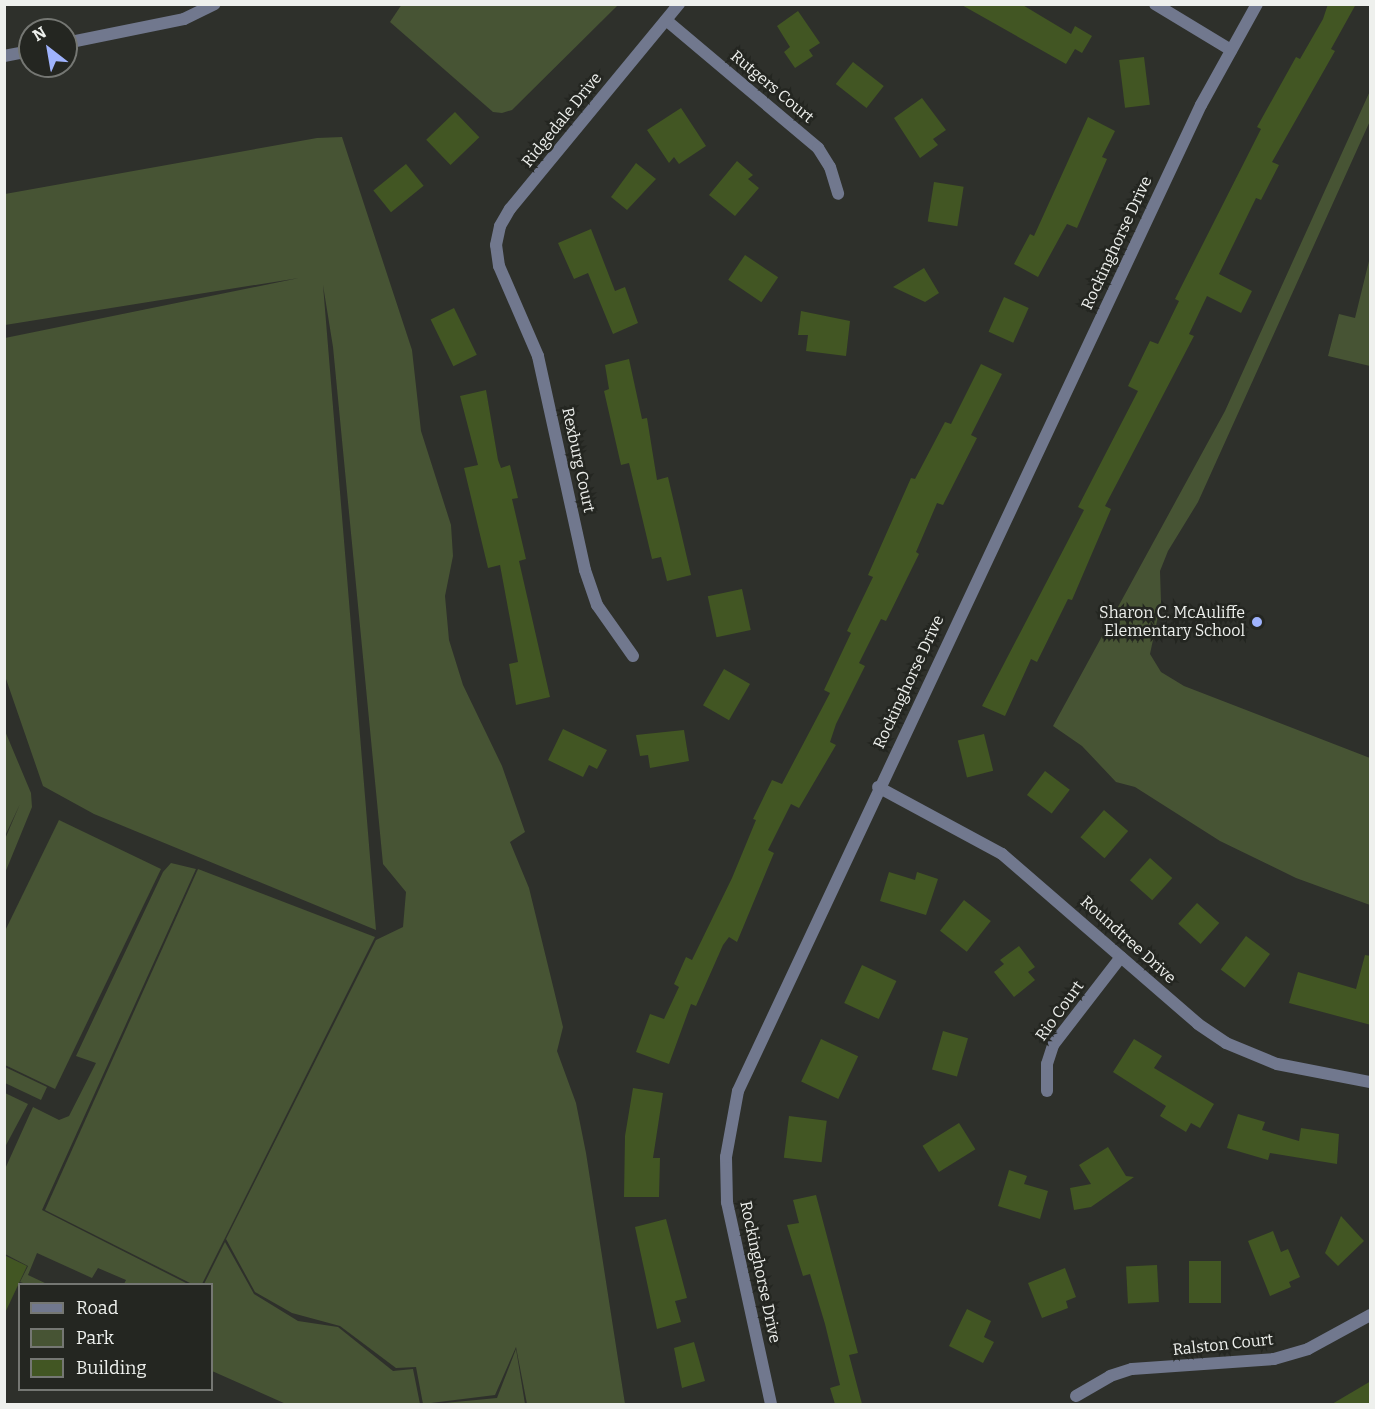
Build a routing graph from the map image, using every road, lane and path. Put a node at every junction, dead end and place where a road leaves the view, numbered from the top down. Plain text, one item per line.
1 (215, 4) edge
2 (679, 4) edge
3 (1155, 4) edge
4 (1257, 4) edge
5 (666, 20) junction
6 (78, 41) edge
7 (1231, 50) junction
8 (838, 194) dead end
9 (499, 266) joint
10 (633, 656) dead end
11 (878, 787) junction
12 (1121, 957) junction
13 (1371, 1082) edge
14 (1047, 1091) dead end
15 (1371, 1315) edge
16 (1076, 1396) dead end
17 (771, 1404) edge

1 - 6 street
2 - 5 street, Ridgedale Drive
3 - 7 street
4 - 7 street, Rockinghorse Drive
5 - 8 street, Rutgers Court
5 - 9 street, Ridgedale Drive
7 - 11 street, Rockinghorse Drive
9 - 10 street, Rexburg Court
11 - 12 street, Roundtree Drive
11 - 17 street, Rockinghorse Drive
12 - 13 street, Roundtree Drive
12 - 14 street, Rio Court
15 - 16 street, Ralston Court

